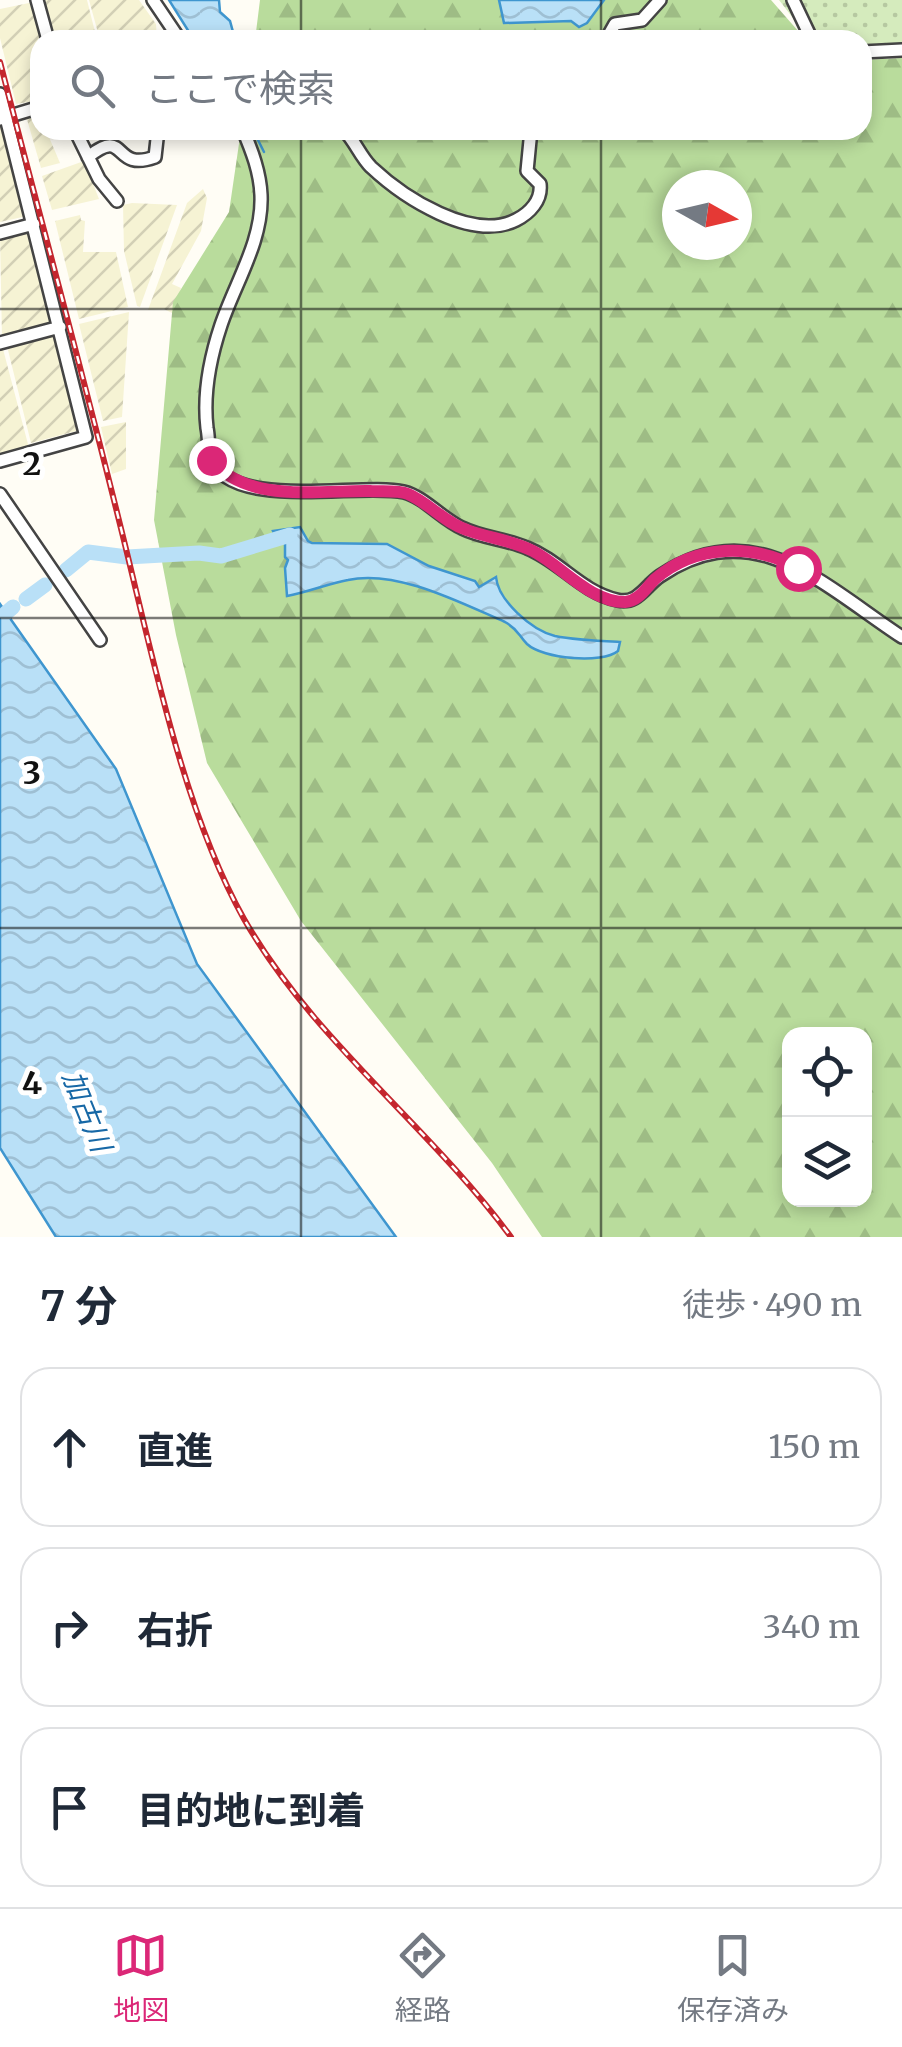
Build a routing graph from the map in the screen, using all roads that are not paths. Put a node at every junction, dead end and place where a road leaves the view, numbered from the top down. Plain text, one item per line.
1 (37, 0) edge
2 (153, 0) edge
3 (660, 0) edge
4 (793, 0) edge
5 (45, 30) edge
6 (173, 30) edge
7 (612, 30) edge
8 (807, 30) edge
9 (902, 50) edge
10 (872, 52) edge
11 (0, 94) edge
12 (30, 110) edge
13 (3, 118) edge
14 (80, 140) edge
15 (157, 140) edge
16 (246, 140) edge
17 (351, 140) edge
18 (530, 140) edge
19 (88, 157) junction
20 (117, 201) dead end
21 (34, 224) junction
22 (0, 233) edge
23 (60, 327) junction
24 (0, 343) edge
25 (0, 461) edge
26 (0, 494) edge
27 (902, 638) edge
28 (100, 640) dead end

1 - 5 street
2 - 6 street
3 - 7 street
4 - 8 street
9 - 10 street
11 - 13 street
12 - 13 street
13 - 21 street
14 - 19 street
15 - 19 street
16 - 27 street
17 - 18 street
19 - 20 street
21 - 22 street
21 - 23 street
23 - 24 street
23 - 25 street
26 - 28 street

